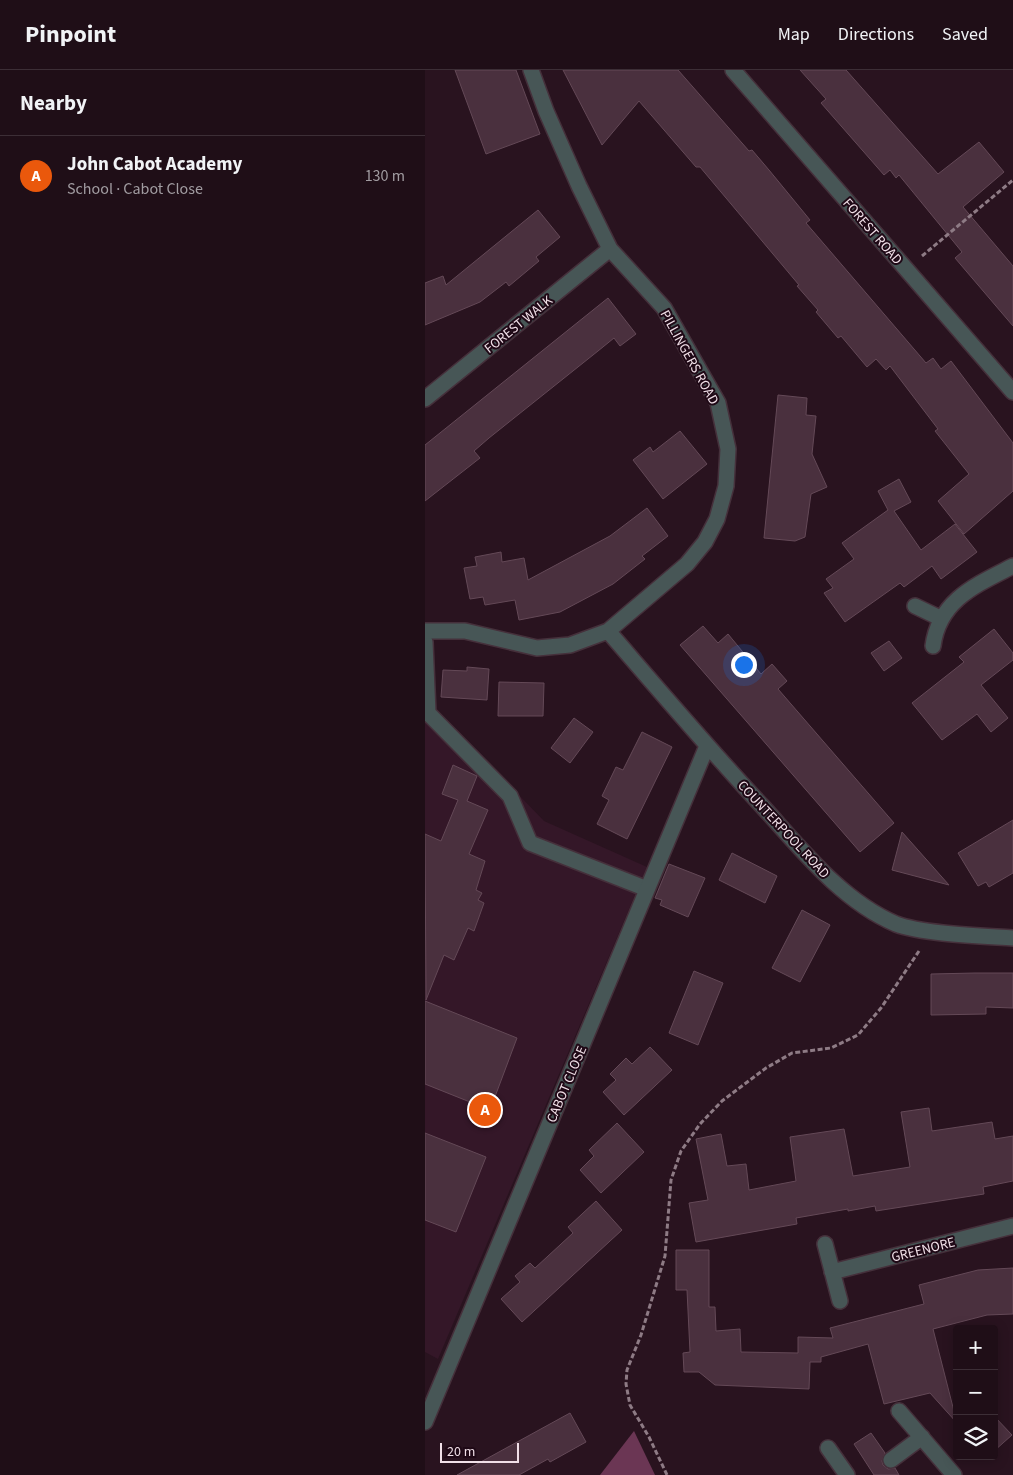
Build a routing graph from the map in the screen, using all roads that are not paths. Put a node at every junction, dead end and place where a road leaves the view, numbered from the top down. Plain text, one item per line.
1 (531, 70) edge
2 (733, 70) edge
3 (610, 249) junction
4 (1013, 392) edge
5 (425, 399) edge
6 (1013, 566) edge
7 (915, 606) dead end
8 (940, 618) junction
9 (425, 631) edge
10 (608, 631) junction
11 (425, 642) edge
12 (933, 646) dead end
13 (707, 746) junction
14 (647, 889) junction
15 (1013, 938) edge
16 (1013, 1226) edge
17 (825, 1244) dead end
18 (833, 1272) junction
19 (839, 1300) dead end
20 (899, 1411) dead end
21 (425, 1422) edge
22 (922, 1438) junction
23 (829, 1448) dead end
24 (891, 1460) dead end
25 (847, 1475) edge
26 (954, 1475) edge

1 - 3 street, PILLINGERS ROAD
2 - 4 street, FOREST ROAD
3 - 5 street, FOREST WALK
3 - 10 street, PILLINGERS ROAD
6 - 8 street
7 - 8 street
8 - 12 street
9 - 10 street
10 - 13 street, COUNTERPOOL ROAD
11 - 14 street
13 - 14 street, CABOT CLOSE
13 - 15 street, COUNTERPOOL ROAD
14 - 21 street, CABOT CLOSE
16 - 18 street, GREENORE
17 - 18 street
18 - 19 street
20 - 22 street
22 - 24 street
22 - 26 street
23 - 25 street

